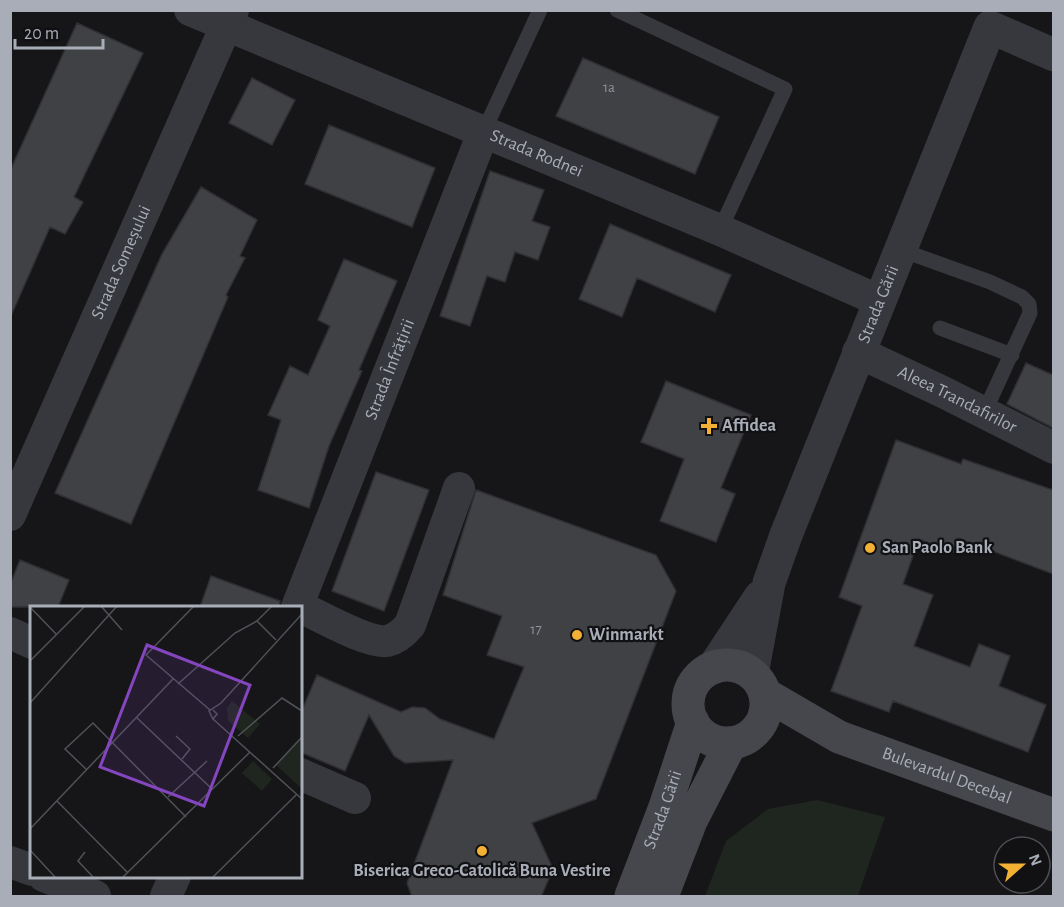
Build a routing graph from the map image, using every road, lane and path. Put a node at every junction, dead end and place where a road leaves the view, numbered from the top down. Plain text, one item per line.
1 (190, 10) edge
2 (540, 10) edge
3 (617, 10) edge
4 (229, 18) edge
5 (1053, 55) edge
6 (483, 133) junction
7 (720, 230) junction
8 (901, 250) junction
9 (880, 301) junction
10 (940, 328) dead end
11 (858, 352) junction
12 (1012, 355) junction
13 (984, 413) junction
14 (1053, 448) edge
15 (459, 488) dead end
16 (10, 515) edge
17 (769, 583) junction
18 (298, 606) edge
19 (302, 609) edge
20 (10, 633) edge
21 (30, 642) edge
22 (713, 668) junction
23 (758, 684) junction
24 (693, 722) junction
25 (745, 736) junction
26 (838, 737) junction
27 (302, 775) edge
28 (355, 798) dead end
29 (1053, 814) edge
30 (10, 862) edge
31 (30, 869) edge
32 (46, 877) edge
33 (176, 877) edge
34 (95, 897) edge
35 (166, 897) edge
36 (631, 897) edge
37 (662, 897) edge

1 - 4 street, Strada Rodnei
2 - 6 lane
3 - 7 lane
4 - 6 street, Strada Rodnei
4 - 16 street, Strada Someșului
5 - 8 street, Strada Gării
6 - 7 street, Strada Rodnei
6 - 18 street, Strada Înfrățirii
7 - 9 street, Strada Rodnei
8 - 9 street, Strada Gării
8 - 12 lane
9 - 11 street, Strada Gării
10 - 12 lane
11 - 13 street, Aleea Trandafirilor
11 - 17 street, Strada Gării
12 - 13 lane
13 - 14 street, Aleea Trandafirilor
15 - 19 street
17 - 22 street, Strada Gării
17 - 23 street, Strada Gării
20 - 21 street
22 - 23 main road
22 - 24 main road, Strada Gării
23 - 25 main road, Strada Gării
23 - 26 main road, Bulevardul Decebal
24 - 25 main road
24 - 36 main road, Strada Gării
25 - 26 main road, Bulevardul Decebal
25 - 37 main road, Strada Gării
26 - 29 main road, Bulevardul Decebal
27 - 28 street
30 - 31 street
32 - 34 street
33 - 35 street

